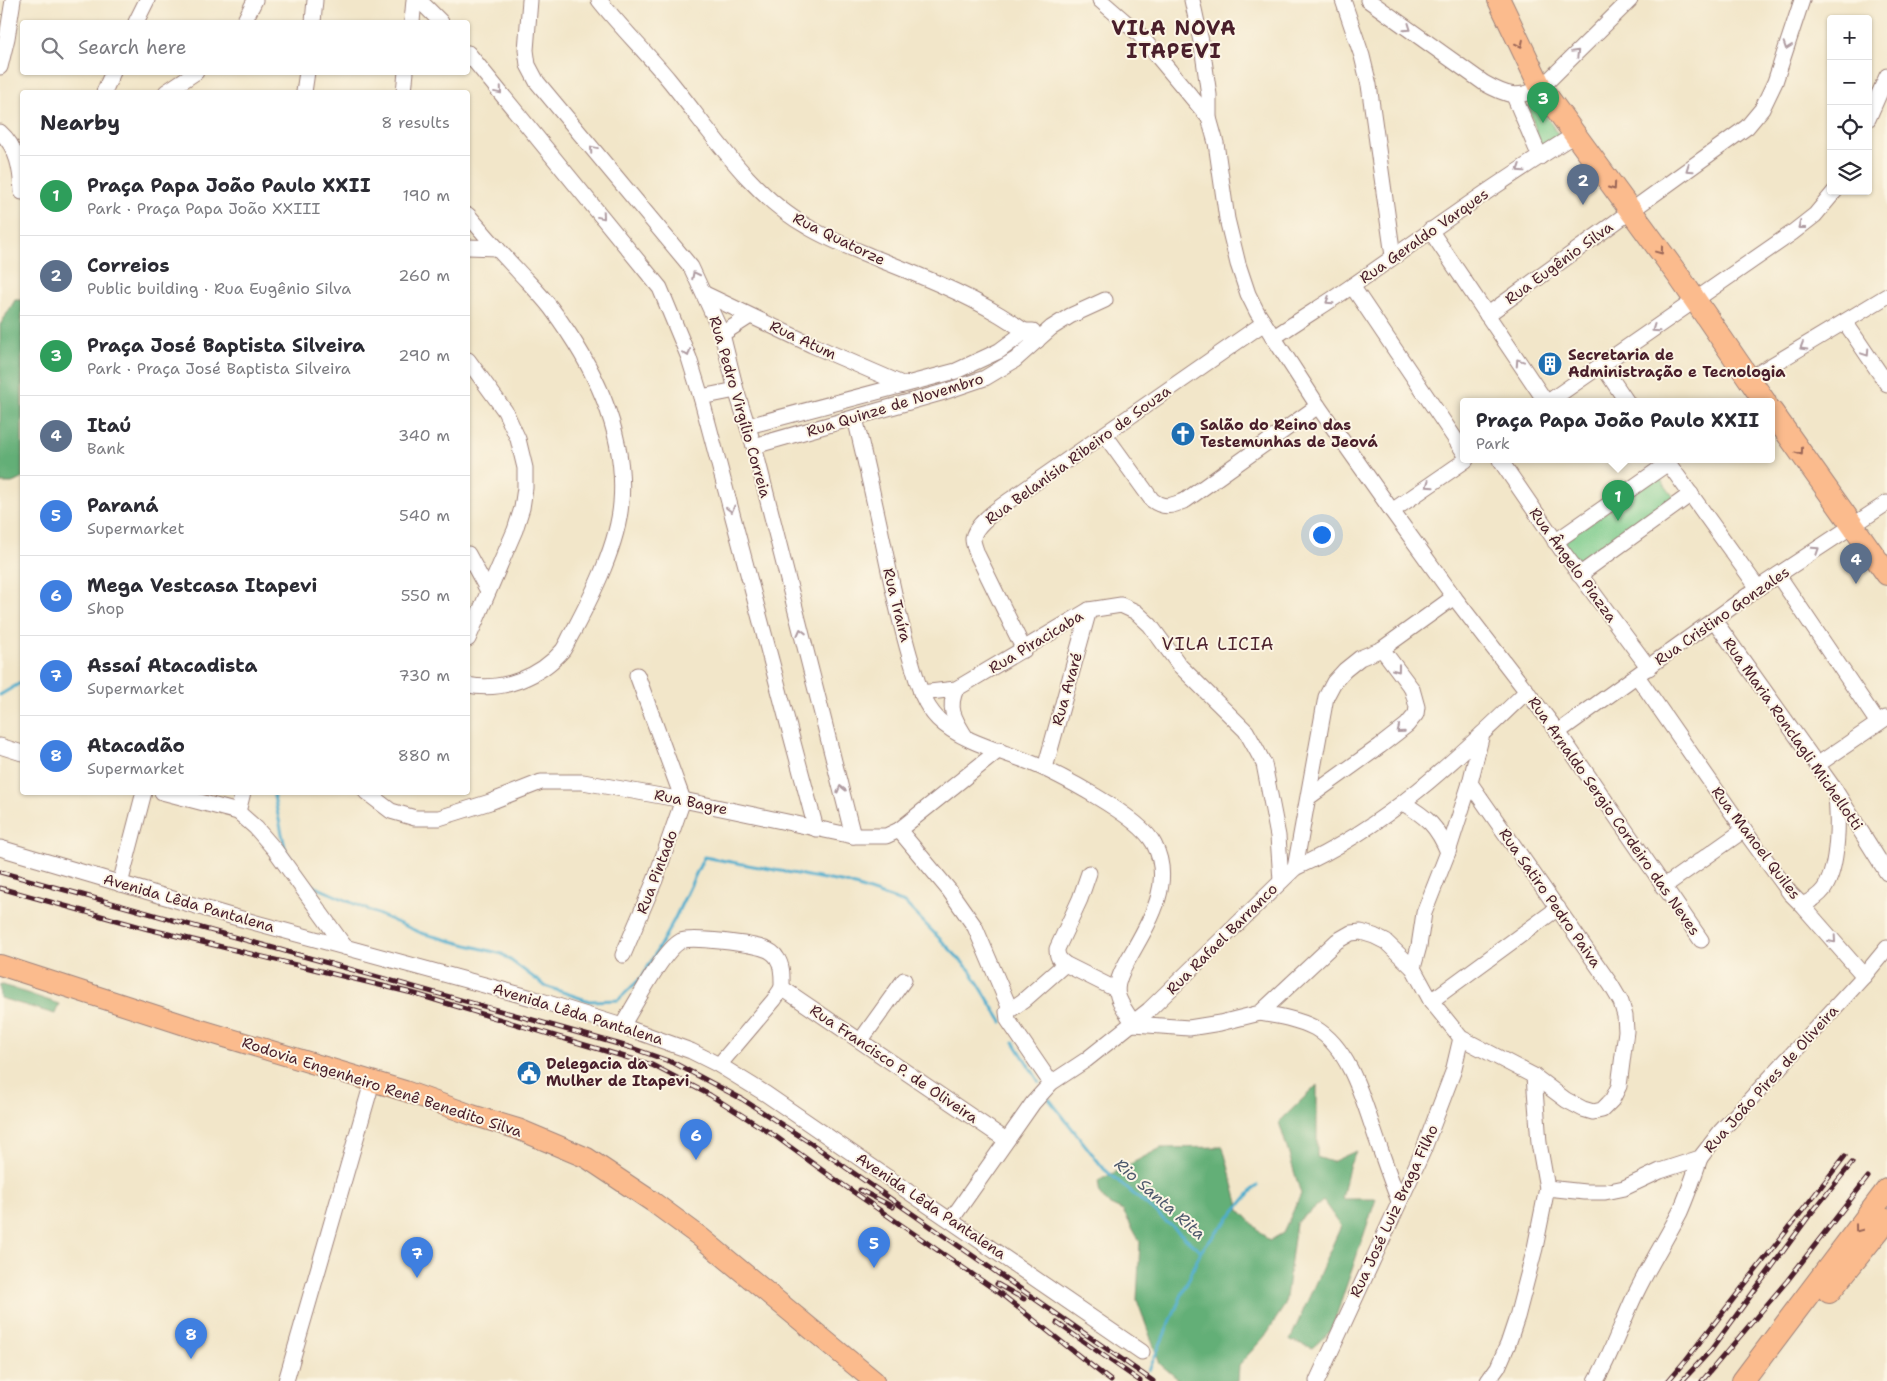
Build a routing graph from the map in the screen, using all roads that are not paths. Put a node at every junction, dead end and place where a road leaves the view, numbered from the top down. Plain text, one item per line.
1 (13, 0) edge
2 (147, 0) edge
3 (255, 0) edge
4 (315, 0) edge
5 (414, 0) edge
6 (419, 0) edge
7 (530, 0) edge
8 (599, 0) edge
9 (1100, 0) edge
10 (1192, 0) edge
11 (1343, 0) edge
12 (1368, 0) edge
13 (1499, 0) edge
14 (1630, 0) edge
15 (1802, 0) edge
16 (137, 20) edge
17 (245, 20) edge
18 (312, 20) edge
19 (412, 20) edge
20 (439, 20) edge
21 (470, 55) edge
22 (0, 67) edge
23 (112, 75) edge
24 (192, 75) edge
25 (307, 75) edge
26 (406, 75) edge
27 (1887, 76) edge
28 (1541, 88) junction
29 (105, 90) edge
30 (169, 90) edge
31 (304, 90) edge
32 (404, 90) edge
33 (1514, 96) junction
34 (1872, 111) edge
35 (1209, 118) junction
36 (0, 132) edge
37 (1576, 134) junction
38 (1540, 156) junction
39 (20, 170) edge
40 (1832, 195) edge
41 (1630, 212) junction
42 (470, 217) edge
43 (1430, 230) junction
44 (470, 247) edge
45 (497, 248) junction
46 (1393, 256) junction
47 (1352, 286) junction
48 (705, 294) junction
49 (1887, 296) edge
50 (1105, 300) dead end
51 (1695, 301) junction
52 (1487, 314) junction
53 (750, 316) junction
54 (1845, 322) junction
55 (1264, 323) junction
56 (722, 334) junction
57 (1032, 336) junction
58 (1273, 338) junction
59 (470, 363) edge
60 (1602, 366) junction
61 (1749, 379) junction
62 (902, 384) junction
63 (1887, 384) edge
64 (736, 390) junction
65 (701, 397) junction
66 (1544, 398) edge
67 (1553, 398) edge
68 (1624, 398) edge
69 (1762, 398) edge
70 (1318, 406) junction
71 (1775, 416) edge
72 (855, 418) junction
73 (748, 426) junction
74 (1105, 435) junction
75 (754, 446) junction
76 (1460, 446) edge
77 (1462, 463) edge
78 (1502, 463) edge
79 (1664, 463) edge
80 (1668, 463) edge
81 (1691, 494) junction
82 (1887, 503) edge
83 (1392, 511) junction
84 (1854, 526) junction
85 (1555, 542) junction
86 (470, 558) edge
87 (1887, 574) edge
88 (1579, 575) junction
89 (1778, 575) junction
90 (1758, 588) junction
91 (488, 591) junction
92 (1454, 597) junction
93 (1089, 610) junction
94 (1714, 620) junction
95 (470, 634) edge
96 (1382, 649) junction
97 (1024, 650) junction
98 (1643, 672) junction
99 (637, 675) dead end
100 (470, 685) edge
101 (956, 689) junction
102 (1527, 691) junction
103 (921, 693) junction
104 (1883, 720) edge
105 (1558, 732) junction
106 (1482, 734) junction
107 (967, 738) junction
108 (0, 746) edge
109 (999, 750) junction
110 (20, 752) edge
111 (1817, 765) junction
112 (1045, 768) junction
113 (1470, 783) junction
114 (1835, 790) junction
115 (143, 795) edge
116 (173, 795) edge
117 (242, 795) edge
118 (370, 795) edge
119 (1309, 797) junction
120 (683, 800) junction
121 (1403, 803) junction
122 (238, 812) junction
123 (816, 829) junction
124 (899, 830) junction
125 (1744, 830) junction
126 (853, 836) junction
127 (0, 848) edge
128 (1448, 852) junction
129 (1295, 868) junction
130 (1089, 873) dead end
131 (1887, 873) edge
132 (1281, 881) junction
133 (120, 884) junction
134 (1663, 886) junction
135 (1802, 904) junction
136 (1558, 908) junction
137 (1701, 940) dead end
138 (345, 947) junction
139 (1887, 948) edge
140 (623, 955) dead end
141 (1065, 964) junction
142 (0, 965) edge
143 (1413, 968) junction
144 (1864, 976) junction
145 (0, 978) edge
146 (904, 980) dead end
147 (782, 988) junction
148 (1117, 990) junction
149 (1431, 1001) junction
150 (1010, 1009) junction
151 (1260, 1013) junction
152 (1134, 1024) junction
153 (622, 1026) junction
154 (1461, 1038) junction
155 (860, 1040) junction
156 (719, 1065) junction
157 (1534, 1076) junction
158 (1051, 1083) junction
159 (369, 1093) junction
160 (1006, 1140) junction
161 (1700, 1158) junction
162 (1547, 1188) junction
163 (1887, 1190) edge
164 (1399, 1201) junction
165 (951, 1220) junction
166 (1887, 1220) edge
167 (1142, 1352) dead end
168 (286, 1381) edge
169 (857, 1381) edge
170 (874, 1381) edge
171 (1317, 1381) edge
172 (1488, 1381) edge
173 (1596, 1381) edge
174 (1743, 1381) edge
175 (1759, 1381) edge

1 - 22 street
2 - 16 street
3 - 17 street
4 - 18 street
5 - 19 street
6 - 20 street
48 -> 7 street, Rua Pedro Virgílio Correia
8 - 57 street, Rua Quatorze
9 - 35 street
10 - 35 street
11 - 46 street
12 -> 33 street
13 -> 28 highway
28 -> 14 street
15 -> 41 street, Rua Eugênio Silva
21 -> 65 street
23 - 29 street
24 - 30 street
25 - 31 street
26 - 32 street
27 - 34 street
28 - 33 street
28 - 37 highway
33 - 38 street
35 - 55 street, Rua Arnaldo Sergio Cordeiro das Neves
36 - 39 street
37 - 38 street, Rua Geraldo Varques
37 -> 41 highway
38 -> 43 street, Rua Geraldo Varques
40 -> 51 street
41 -> 51 highway
41 - 52 street, Rua Eugênio Silva
42 - 45 street
43 - 46 street, Rua Geraldo Varques
43 - 52 street
44 - 45 street
45 - 100 street
46 - 47 street, Rua Geraldo Varques
47 -> 58 street, Rua Geraldo Varques
47 - 76 street
48 - 53 street, Rua Atum
48 - 56 street, Rua Pedro Virgílio Correia
49 - 54 street
50 - 57 street, Rua Quinze de Novembro
51 -> 60 street
51 - 61 highway
66 -> 52 street
53 - 56 street
53 - 62 street, Rua Atum
54 -> 61 street
54 -> 63 street
55 - 58 street, Rua Arnaldo Sergio Cordeiro das Neves
55 - 74 street, Rua Belanísia Ribeiro de Souza
56 - 64 street, Rua Pedro Virgílio Correia
57 - 62 street, Rua Quinze de Novembro
57 - 72 street, Rua Quinze de Novembro
58 - 70 street, Rua Arnaldo Sergio Cordeiro das Neves
59 - 91 street
60 - 67 street
60 - 68 street
61 - 69 highway
62 - 73 street, Rua Quinze de Novembro
64 - 65 street
64 - 73 street, Rua Pedro Virgílio Correia
65 -> 123 street
70 - 74 street
70 - 83 street, Rua Arnaldo Sergio Cordeiro das Neves
71 -> 84 highway
72 - 75 street, Rua Quinze de Novembro
72 - 103 street, Rua Traíra
73 - 75 street, Rua Pedro Virgílio Correia
74 - 97 street, Rua Belanísia Ribeiro de Souza
126 -> 75 street, Rua Pedro Virgílio Correia
77 -> 83 street
78 - 85 street, Rua Ângelo Piazza
79 - 85 street
80 - 81 street
81 - 88 street
81 - 90 street
82 - 84 street, Rua Cristino Gonzales
83 - 92 street, Rua Arnaldo Sergio Cordeiro das Neves
84 - 87 highway
89 -> 84 street, Rua Cristino Gonzales
85 - 88 street, Rua Ângelo Piazza
86 - 91 street
88 - 98 street, Rua Ângelo Piazza
89 - 90 street, Rua Cristino Gonzales
89 - 104 street
90 - 94 street, Rua Cristino Gonzales
91 - 95 street
92 - 96 street
92 - 102 street, Rua Arnaldo Sergio Cordeiro das Neves
93 - 97 street, Rua Piracicaba
93 - 112 street, Rua Avaré
93 - 132 street, Rua Piracicaba
94 - 98 street, Rua Cristino Gonzales
94 - 111 street, Rua Maria Ronclagli Michellotti
96 - 119 street
96 -> 119 street
97 - 101 street, Rua Piracicaba
98 - 105 street, Rua Cristino Gonzales
98 - 125 street, Rua Manoel Quiles
99 - 120 street
101 - 103 street, Rua Piracicaba
101 - 107 street
102 - 105 street, Rua Arnaldo Sergio Cordeiro das Neves
102 - 106 street, Rua Rafael Barranco
103 - 107 street, Rua Traíra
104 - 111 street
105 - 134 street, Rua Arnaldo Sergio Cordeiro das Neves
106 - 113 street
106 - 121 street, Rua Rafael Barranco
107 - 109 street, Rua Traíra
108 - 110 street
109 - 112 street, Rua Traíra
109 - 124 street, Rua Bagre
111 - 114 street, Rua Maria Ronclagli Michellotti
112 - 148 street, Rua Traíra
113 - 128 street
113 - 136 street, Rua Satiro Pedro Paiva
114 - 131 street, Rua Maria Ronclagli Michellotti
114 - 135 street, Rua Manoel Quiles
115 - 133 street
116 - 122 street
117 - 122 street
118 - 120 street, Rua Bagre
119 - 129 street
120 - 123 street, Rua Bagre
120 - 140 street, Rua Pintado
121 - 128 street
121 - 129 street, Rua Rafael Barranco
122 - 138 street
123 - 126 street, Rua Bagre
124 - 126 street, Rua Bagre
124 - 150 street
125 - 134 street
125 - 135 street, Rua Manoel Quiles
127 - 133 street, Avenida Lêda Pantalena
128 - 143 street
129 - 132 street, Rua Rafael Barranco
130 - 141 street
132 - 152 street, Rua Rafael Barranco
133 - 138 street, Avenida Lêda Pantalena
134 - 137 street, Rua Arnaldo Sergio Cordeiro das Neves
135 -> 144 street
136 - 149 street
136 - 157 street, Rua Satiro Pedro Paiva
138 - 153 street, Avenida Lêda Pantalena
139 - 144 street, Rua João Pires de Oliveira
141 - 148 street
141 - 150 street
142 - 170 main road, Rodovia Engenheiro Renê Benedito Silva
143 - 149 street
143 - 151 street
144 - 161 street, Rua João Pires de Oliveira
145 - 159 main road, Rodovia Engenheiro Renê Benedito Silva
146 - 155 street
147 - 153 street
147 - 155 street, Rua Francisco P. de Oliveira
147 - 156 street
148 - 152 street
149 - 154 street
150 - 158 street
151 - 152 street
151 - 164 street
152 - 158 street, Rua Rafael Barranco
153 - 156 street, Avenida Lêda Pantalena
154 - 157 street
154 - 164 street, Rua José Luiz Braga Filho
155 - 160 street, Rua Francisco P. de Oliveira
156 - 165 street, Avenida Lêda Pantalena
157 - 162 street
158 - 160 street, Rua Rafael Barranco
159 - 168 street
159 - 169 main road, Rodovia Engenheiro Renê Benedito Silva
160 - 165 street, Rua Rafael Barranco
161 - 162 street, Rua João Pires de Oliveira
161 - 173 street
162 - 172 street
163 -> 174 highway
164 - 171 street, Rua José Luiz Braga Filho
165 - 167 street, Avenida Lêda Pantalena
166 - 175 highway

